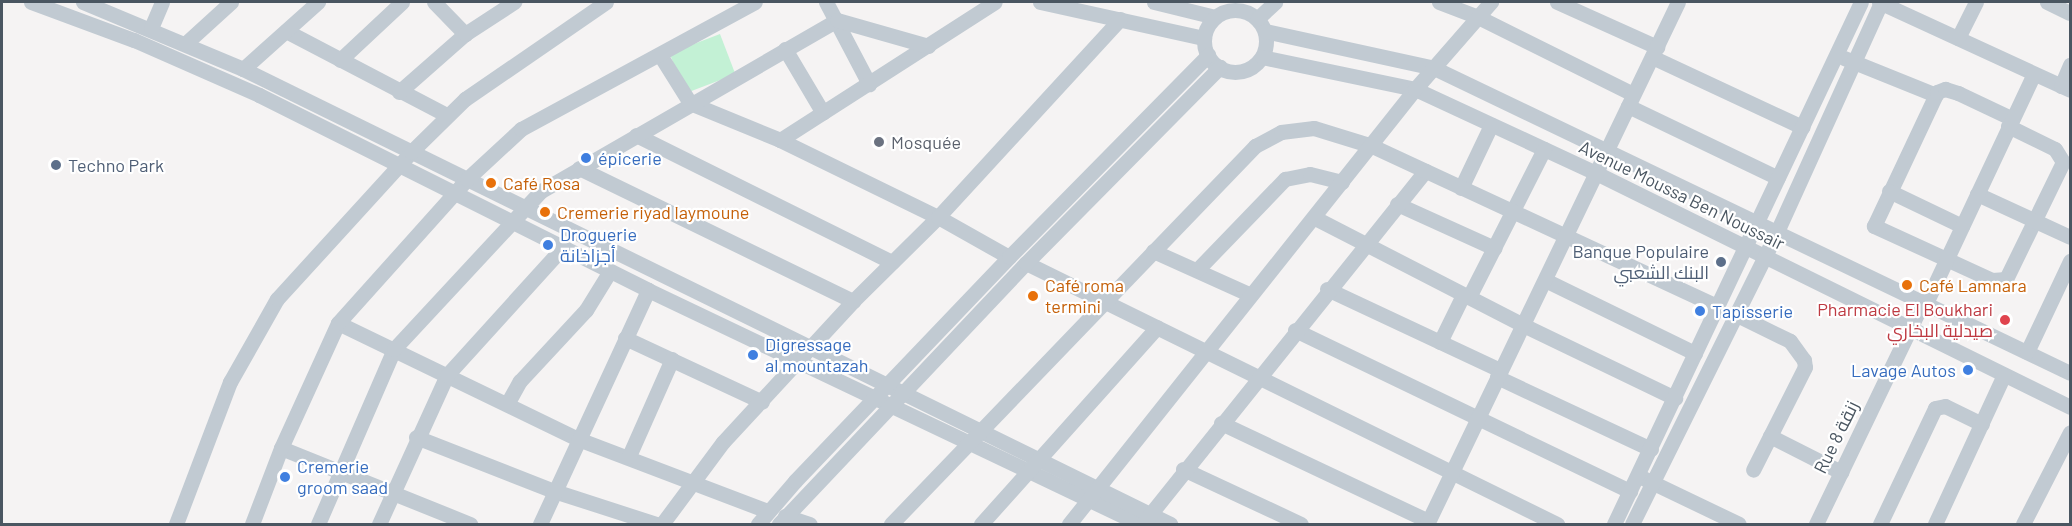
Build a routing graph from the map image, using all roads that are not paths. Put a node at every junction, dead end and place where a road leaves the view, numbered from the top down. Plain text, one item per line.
1 (32, 2) edge
2 (83, 2) edge
3 (162, 2) edge
4 (231, 2) edge
5 (318, 2) edge
6 (402, 2) edge
7 (434, 2) edge
8 (514, 2) edge
9 (606, 2) edge
10 (755, 2) edge
11 (826, 2) edge
12 (995, 2) edge
13 (1040, 2) edge
14 (1154, 2) edge
15 (1275, 2) edge
16 (1439, 2) edge
17 (1491, 2) edge
18 (1557, 2) edge
19 (1861, 2) edge
20 (1880, 2) edge
21 (1976, 2) edge
22 (2047, 2) edge
23 (1673, 3) edge
24 (2070, 13) edge
25 (1215, 17) junction
26 (1478, 17) junction
27 (1120, 19) junction
28 (837, 20) junction
29 (1261, 25) junction
30 (151, 28) junction
31 (286, 31) junction
32 (465, 34) junction
33 (1204, 38) junction
34 (1959, 38) junction
35 (186, 43) junction
36 (928, 46) junction
37 (785, 49) junction
38 (1654, 52) junction
39 (1836, 54) junction
40 (660, 55) junction
41 (1208, 55) junction
42 (1262, 57) junction
43 (340, 60) junction
44 (1854, 62) junction
45 (2070, 65) edge
46 (1220, 67) junction
47 (1434, 68) junction
48 (243, 69) junction
49 (2034, 74) junction
50 (870, 84) junction
51 (2066, 88) edge
52 (1415, 89) junction
53 (399, 92) junction
54 (1937, 94) junction
55 (1631, 100) junction
56 (690, 103) junction
57 (823, 113) junction
58 (447, 116) junction
59 (2010, 122) junction
60 (1491, 125) junction
61 (1802, 127) junction
62 (636, 135) junction
63 (780, 140) junction
64 (1371, 146) junction
65 (1544, 149) junction
66 (411, 152) junction
67 (1606, 153) junction
68 (399, 166) junction
69 (579, 168) junction
70 (1425, 171) junction
71 (1596, 173) junction
72 (1778, 178) junction
73 (467, 179) junction
74 (1342, 182) junction
75 (1461, 188) junction
76 (1889, 191) junction
77 (455, 193) junction
78 (1977, 194) junction
79 (1397, 204) junction
80 (523, 208) junction
81 (1513, 212) junction
82 (938, 217) junction
83 (1315, 218) junction
84 (512, 220) junction
85 (2036, 221) junction
86 (1755, 225) junction
87 (1962, 226) junction
88 (1776, 234) junction
89 (1566, 236) junction
90 (2070, 237) edge
91 (1363, 244) junction
92 (563, 247) junction
93 (1744, 247) junction
94 (1494, 248) junction
95 (1153, 251) junction
96 (1009, 257) junction
97 (1764, 257) junction
98 (1947, 260) junction
99 (2070, 261) edge
100 (892, 262) junction
101 (1026, 263) junction
102 (1197, 270) junction
103 (610, 271) junction
104 (1545, 280) junction
105 (1327, 289) junction
106 (648, 290) junction
107 (1251, 295) junction
108 (1466, 296) junction
109 (853, 301) junction
110 (1104, 301) junction
111 (1925, 302) junction
112 (1716, 306) junction
113 (1735, 314) junction
114 (338, 323) junction
115 (1522, 325) junction
116 (1157, 327) junction
117 (1295, 330) junction
118 (1910, 330) junction
119 (625, 338) junction
120 (1440, 342) junction
121 (809, 348) junction
122 (394, 349) junction
123 (1207, 351) junction
124 (2027, 352) junction
125 (1695, 353) junction
126 (672, 359) junction
127 (799, 361) junction
128 (2070, 373) edge
129 (1498, 374) junction
130 (447, 375) junction
131 (2004, 375) junction
132 (1258, 377) junction
133 (886, 386) junction
134 (902, 393) junction
135 (874, 398) junction
136 (1675, 398) junction
137 (762, 402) junction
138 (507, 404) junction
139 (890, 406) junction
140 (2070, 407) edge
141 (1477, 418) junction
142 (1221, 423) junction
143 (1982, 424) junction
144 (982, 430) junction
145 (2070, 432) edge
146 (1770, 436) junction
147 (416, 437) junction
148 (578, 438) junction
149 (970, 444) junction
150 (281, 448) junction
151 (1651, 449) junction
152 (628, 456) junction
153 (1039, 458) junction
154 (1183, 469) junction
155 (1753, 470) dead end
156 (338, 471) junction
157 (1027, 472) junction
158 (1841, 472) junction
159 (1451, 475) junction
160 (1638, 476) junction
161 (695, 480) junction
162 (1652, 483) junction
163 (1098, 489) junction
164 (554, 491) junction
165 (1630, 491) junction
166 (391, 492) junction
167 (1088, 501) junction
168 (768, 511) junction
169 (1525, 518) edge
170 (782, 520) edge
171 (1144, 521) edge
172 (1427, 523) edge
173 (176, 525) edge
174 (252, 525) edge
175 (318, 525) edge
176 (379, 525) edge
177 (470, 525) edge
178 (540, 525) edge
179 (656, 525) edge
180 (662, 525) edge
181 (758, 525) edge
182 (810, 525) edge
183 (891, 525) edge
184 (981, 525) edge
185 (1069, 525) edge
186 (1170, 525) edge
187 (1301, 525) edge
188 (1557, 525) edge
189 (1614, 525) edge
190 (1632, 525) edge
191 (1739, 525) edge
192 (1816, 525) edge
193 (1880, 525) edge
194 (1935, 525) edge
195 (2023, 525) edge

1 - 68 street
2 - 30 street
3 - 30 street
4 - 35 street
5 - 31 street
6 - 43 street
7 - 32 street
8 - 32 street
9 - 58 street
10 - 40 street
11 - 28 street
12 - 36 street
13 - 27 street
14 - 25 street
15 - 29 street
16 - 26 street
17 - 26 street
18 - 38 street
19 - 39 street
20 - 34 street
20 - 44 street
21 - 34 street
22 - 24 street
23 - 38 street
25 - 29 street
25 - 33 street
26 - 47 street
26 - 55 street
27 - 33 street
27 - 82 street
28 - 36 street
28 - 37 street
28 - 50 street
29 - 42 street
29 - 47 street, Avenue Moussa Ben Noussair
30 - 35 street
31 - 43 street
31 - 48 street
32 - 53 street
33 - 41 street
34 - 49 street
35 - 48 street
36 - 50 street
37 - 56 street
37 - 57 street
38 - 55 street
38 - 61 street
39 - 44 street
39 - 61 street
40 - 56 street
40 - 73 street
41 - 46 street
41 - 96 street
42 - 46 street
42 - 52 street, Avenue Moussa Ben Noussair
43 - 53 street
44 - 54 street
44 - 88 street
45 - 51 street
46 - 101 street
47 - 52 street
47 - 67 street, Avenue Moussa Ben Noussair
48 - 66 street
49 - 51 street
49 - 59 street, Rue 8 زنقة
50 - 57 street
52 - 60 street, Avenue Moussa Ben Noussair
52 - 64 street
53 - 58 street
54 - 59 street
54 - 76 street
55 - 67 street
55 - 72 street
56 - 62 street
56 - 63 street
57 - 63 street
58 - 66 street
59 - 78 street, Rue 8 زنقة
59 - 85 street
60 - 65 street, Avenue Moussa Ben Noussair
60 - 75 street
61 - 72 street
62 - 69 street
62 - 100 street
63 - 82 street
64 - 70 street
64 - 74 street
64 - 95 street
65 - 71 street, Avenue Moussa Ben Noussair
65 - 81 street
66 - 68 street
66 - 73 street
67 - 71 street
67 - 86 street, Avenue Moussa Ben Noussair
68 - 77 street
68 - 173 street
69 - 80 street
69 - 109 street
70 - 75 street
70 - 79 street
71 - 89 street
71 - 93 street, Avenue Moussa Ben Noussair
72 - 86 street
73 - 77 street
73 - 80 street
74 - 83 street
74 - 102 street
75 - 81 street
76 - 87 street
76 - 98 street
77 - 84 street
77 - 114 street
78 - 85 street
78 - 87 street, Rue 8 زنقة
79 - 91 street
79 - 94 street
80 - 84 street
80 - 121 street
81 - 89 street
81 - 94 street
82 - 96 street
82 - 100 street
83 - 91 street
83 - 107 street
84 - 92 street
84 - 122 street
85 - 90 street
85 - 98 street
86 - 88 street, Avenue Moussa Ben Noussair
86 - 93 street
87 - 98 street, Rue 8 زنقة
88 - 97 street
88 - 111 street, Avenue Moussa Ben Noussair
89 - 104 street
89 - 112 street
91 - 105 street
91 - 108 street
92 - 103 street
92 - 130 street
93 - 97 street, Avenue Moussa Ben Noussair
93 - 112 street
94 - 108 street
95 - 102 street
95 - 110 street
96 - 133 street
97 - 113 street
97 - 118 street, Avenue Moussa Ben Noussair
98 - 111 street, Rue 8 زنقة
99 - 124 street
100 - 109 street
101 - 110 street
101 - 134 street
102 - 107 street
103 - 106 street
103 - 138 street
104 - 115 street
104 - 125 street
105 - 117 street
105 - 120 street
106 - 119 street
106 - 127 street
107 - 123 street
108 - 115 street
108 - 120 street
109 - 121 street
110 - 116 street
110 - 144 street
111 - 118 street, Rue 8 زنقة
111 - 124 street, Avenue Moussa Ben Noussair
112 - 125 street
113 - 146 street
113 - 162 street
114 - 122 street
114 - 150 street
115 - 129 street
115 - 136 street
116 - 123 street
116 - 153 street
117 - 132 street
117 - 141 street
118 - 131 street, Avenue Moussa Ben Noussair
118 - 158 street, Rue 8 زنقة
119 - 126 street
119 - 148 street
120 - 129 street
121 - 127 street
121 - 133 street
122 - 130 street
122 - 156 street
123 - 132 street
123 - 163 street
124 - 128 street, Avenue Moussa Ben Noussair
125 - 136 street
126 - 137 street
126 - 152 street
127 - 135 street
127 - 137 street
129 - 141 street
129 - 151 street
130 - 138 street
130 - 147 street
131 - 140 street, Avenue Moussa Ben Noussair
131 - 143 street
132 - 142 street
132 - 159 street
133 - 134 street
133 - 135 street
134 - 139 street
134 - 144 street
135 - 139 street
135 - 168 street
136 - 151 street
137 - 161 street
138 - 148 street
139 - 149 street
139 - 170 street
141 - 159 street
141 - 165 street
142 - 154 street
142 - 172 street
143 - 193 street
143 - 194 street
144 - 149 street
144 - 153 street
145 - 195 street
146 - 155 street
146 - 158 street
147 - 164 street
147 - 166 street
148 - 152 street
148 - 164 street
149 - 157 street
149 - 183 street
150 - 156 street
150 - 174 street
151 - 160 street
152 - 161 street
153 - 157 street
153 - 163 street
154 - 171 street
154 - 187 street
156 - 166 street
156 - 175 street
157 - 167 street
157 - 184 street
158 - 192 street, Rue 8 زنقة
159 - 169 street
159 - 172 street
160 - 162 street
160 - 165 street
161 - 168 street
161 - 180 street
162 - 190 street
162 - 191 street
163 - 167 street
163 - 171 street
164 - 178 street
164 - 179 street
165 - 189 street
166 - 176 street
166 - 177 street
167 - 171 street
167 - 185 street
168 - 181 street
169 - 188 street
170 - 182 street
171 - 186 street

